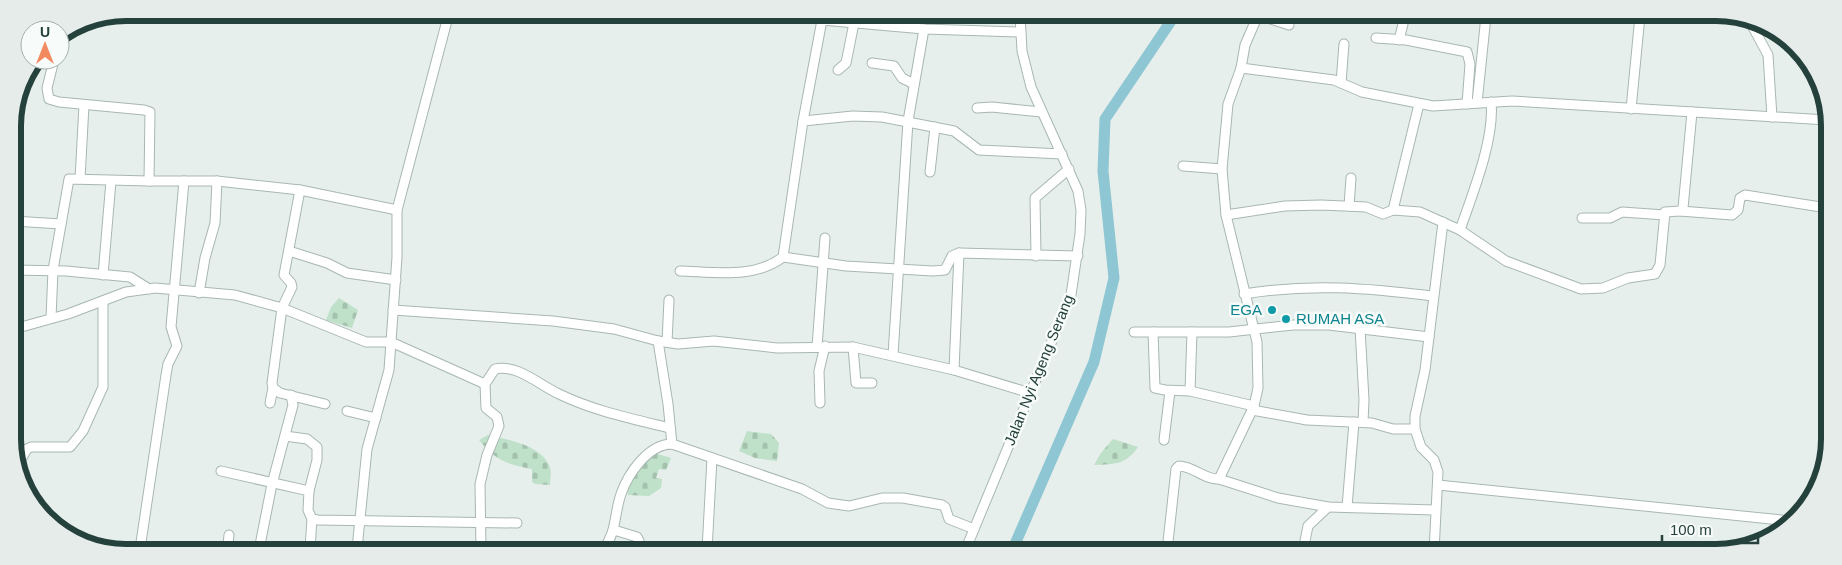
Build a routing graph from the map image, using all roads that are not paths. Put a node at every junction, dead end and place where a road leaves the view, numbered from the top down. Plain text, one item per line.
1 (447, 21) edge
2 (821, 21) edge
3 (843, 21) edge
4 (1020, 21) edge
5 (1255, 21) edge
6 (1277, 21) edge
7 (1404, 21) edge
8 (1485, 21) edge
9 (1640, 21) edge
10 (854, 23) junction
11 (1289, 25) dead end
12 (1754, 28) edge
13 (924, 29) junction
14 (1021, 32) junction
15 (1376, 38) dead end
16 (1399, 40) junction
17 (1344, 44) dead end
18 (872, 64) dead end
19 (1240, 68) junction
20 (51, 70) edge
21 (838, 70) dead end
22 (1341, 83) junction
23 (914, 84) junction
24 (1491, 102) junction
25 (1419, 104) junction
26 (1472, 104) junction
27 (84, 105) junction
28 (977, 108) dead end
29 (1631, 109) junction
30 (1042, 112) junction
31 (1692, 112) junction
32 (1772, 117) junction
33 (1821, 120) edge
34 (803, 121) junction
35 (908, 121) junction
36 (934, 127) junction
37 (1062, 154) junction
38 (1182, 166) dead end
39 (1069, 169) junction
40 (1222, 169) junction
41 (930, 172) dead end
42 (1351, 178) dead end
43 (80, 179) junction
44 (149, 180) junction
45 (110, 181) junction
46 (184, 181) junction
47 (217, 181) junction
48 (300, 190) junction
49 (1349, 206) junction
50 (1821, 207) edge
51 (397, 210) junction
52 (1393, 210) junction
53 (1680, 211) junction
54 (1665, 214) junction
55 (1226, 216) junction
56 (1582, 218) dead end
57 (21, 222) edge
58 (1443, 222) junction
59 (60, 224) junction
60 (1460, 230) junction
61 (825, 238) dead end
62 (289, 251) junction
63 (960, 253) junction
64 (1036, 256) junction
65 (1078, 256) junction
66 (783, 257) junction
67 (823, 262) junction
68 (21, 270) edge
69 (53, 270) junction
70 (900, 270) junction
71 (680, 271) dead end
72 (103, 275) junction
73 (391, 279) junction
74 (149, 289) junction
75 (175, 289) junction
76 (200, 293) junction
77 (1244, 294) junction
78 (1433, 296) junction
79 (669, 300) dead end
80 (103, 301) junction
81 (282, 308) junction
82 (394, 310) junction
83 (51, 318) junction
84 (21, 327) edge
85 (1360, 328) junction
86 (1254, 331) junction
87 (1134, 332) dead end
88 (1153, 332) junction
89 (1192, 332) junction
90 (1429, 337) junction
91 (662, 341) junction
92 (391, 342) junction
93 (821, 346) junction
94 (853, 347) junction
95 (893, 355) junction
96 (954, 370) junction
97 (872, 383) dead end
98 (485, 384) junction
99 (273, 388) junction
100 (1170, 390) junction
101 (1190, 391) junction
102 (1030, 394) junction
103 (291, 395) junction
104 (270, 403) dead end
105 (820, 403) dead end
106 (325, 404) dead end
107 (1253, 408) junction
108 (347, 411) dead end
109 (376, 418) junction
110 (1358, 422) junction
111 (670, 428) junction
112 (1416, 429) junction
113 (285, 436) junction
114 (1164, 440) dead end
115 (672, 444) junction
116 (22, 451) edge
117 (25, 452) junction
118 (22, 456) edge
119 (712, 458) junction
120 (221, 471) dead end
121 (1219, 479) junction
122 (272, 484) junction
123 (1438, 485) junction
124 (309, 491) junction
125 (1328, 507) junction
126 (1347, 507) junction
127 (1435, 510) junction
128 (312, 519) junction
129 (1782, 520) edge
130 (360, 522) junction
131 (481, 522) junction
132 (517, 523) dead end
133 (974, 529) junction
134 (614, 530) junction
135 (229, 535) dead end
136 (141, 544) edge
137 (228, 544) edge
138 (260, 544) edge
139 (310, 544) edge
140 (357, 544) edge
141 (481, 544) edge
142 (606, 544) edge
143 (640, 544) edge
144 (707, 544) edge
145 (968, 544) edge
146 (1168, 544) edge
147 (1304, 544) edge
148 (1434, 544) edge

1 - 51 street
2 - 34 street
3 - 10 street
4 - 14 street, Jalan Nyi Ageng Serang
5 - 19 street
6 - 11 street
7 - 16 street
8 - 26 street
9 - 29 street
10 - 13 street
10 - 21 street
12 - 32 street
13 - 14 street
13 - 23 street
14 - 30 street, Jalan Nyi Ageng Serang
15 - 16 street
16 - 26 street
17 - 22 street
18 - 23 street
19 - 22 street
19 - 40 street
20 - 27 street
22 - 25 street
23 - 35 street
24 - 26 street
24 - 29 street
24 - 60 street
25 - 26 street
25 - 52 street
27 - 43 street
27 - 44 street
28 - 30 street
29 - 31 street
30 - 37 street, Jalan Nyi Ageng Serang
31 - 32 street
31 - 53 street
32 - 33 street
34 - 35 street
34 - 66 street
35 - 36 street
35 - 70 street
36 - 37 street
36 - 41 street
37 - 39 street, Jalan Nyi Ageng Serang
38 - 40 street
39 - 64 street
39 - 65 street, Jalan Nyi Ageng Serang
40 - 55 street
42 - 49 street
43 - 45 street
43 - 59 street
44 - 45 street
44 - 46 street
45 - 72 street
46 - 47 street
46 - 75 street
47 - 48 street
47 - 76 street
48 - 51 street
48 - 62 street
49 - 52 street
49 - 55 street
50 - 53 street
51 - 73 street
52 - 58 street
53 - 54 street
54 - 56 street
54 - 60 street
55 - 77 street
57 - 59 street
58 - 60 street
58 - 78 street
59 - 69 street
61 - 67 street
62 - 73 street
62 - 81 street
63 - 64 street
63 - 70 street
63 - 96 street
64 - 65 street
65 - 102 street, Jalan Nyi Ageng Serang
66 - 67 street
66 - 71 street
67 - 70 street
67 - 93 street
68 - 69 street
69 - 72 street
69 - 83 street
70 - 95 street
72 - 74 street
73 - 82 street
74 - 75 street
74 - 80 street
75 - 76 street
75 - 136 street
76 - 81 street
77 - 78 street
77 - 86 street
78 - 90 street
79 - 91 street
80 - 83 street
80 - 117 street
81 - 92 street
81 - 99 street
82 - 91 street
82 - 92 street
83 - 84 street
85 - 86 street
85 - 90 street
85 - 110 street
86 - 89 street
86 - 107 street
87 - 88 street
88 - 89 street
88 - 100 street
89 - 101 street
90 - 112 street
91 - 93 street
91 - 111 street
92 - 98 street
92 - 109 street
93 - 94 street
93 - 105 street
94 - 95 street
94 - 97 street
95 - 96 street
96 - 102 street
98 - 111 street
98 - 131 street
99 - 103 street
99 - 104 street
100 - 101 street
100 - 114 street
101 - 107 street
102 - 133 street, Jalan Nyi Ageng Serang
103 - 106 street
103 - 113 street
107 - 110 street
107 - 121 street
108 - 109 street
109 - 130 street
110 - 112 street
110 - 126 street
111 - 115 street
112 - 123 street
113 - 122 street
113 - 124 street
115 - 119 street
115 - 134 street
116 - 117 street
117 - 118 street
119 - 133 street
119 - 144 street
120 - 122 street
121 - 125 street
121 - 146 street
122 - 124 street
122 - 138 street
123 - 127 street
123 - 129 street
124 - 128 street
125 - 126 street
125 - 147 street
126 - 127 street
127 - 148 street
128 - 130 street
128 - 139 street
130 - 131 street
130 - 140 street
131 - 132 street
131 - 141 street
133 - 145 street, Jalan Nyi Ageng Serang
134 - 142 street
134 - 143 street
135 - 137 street

